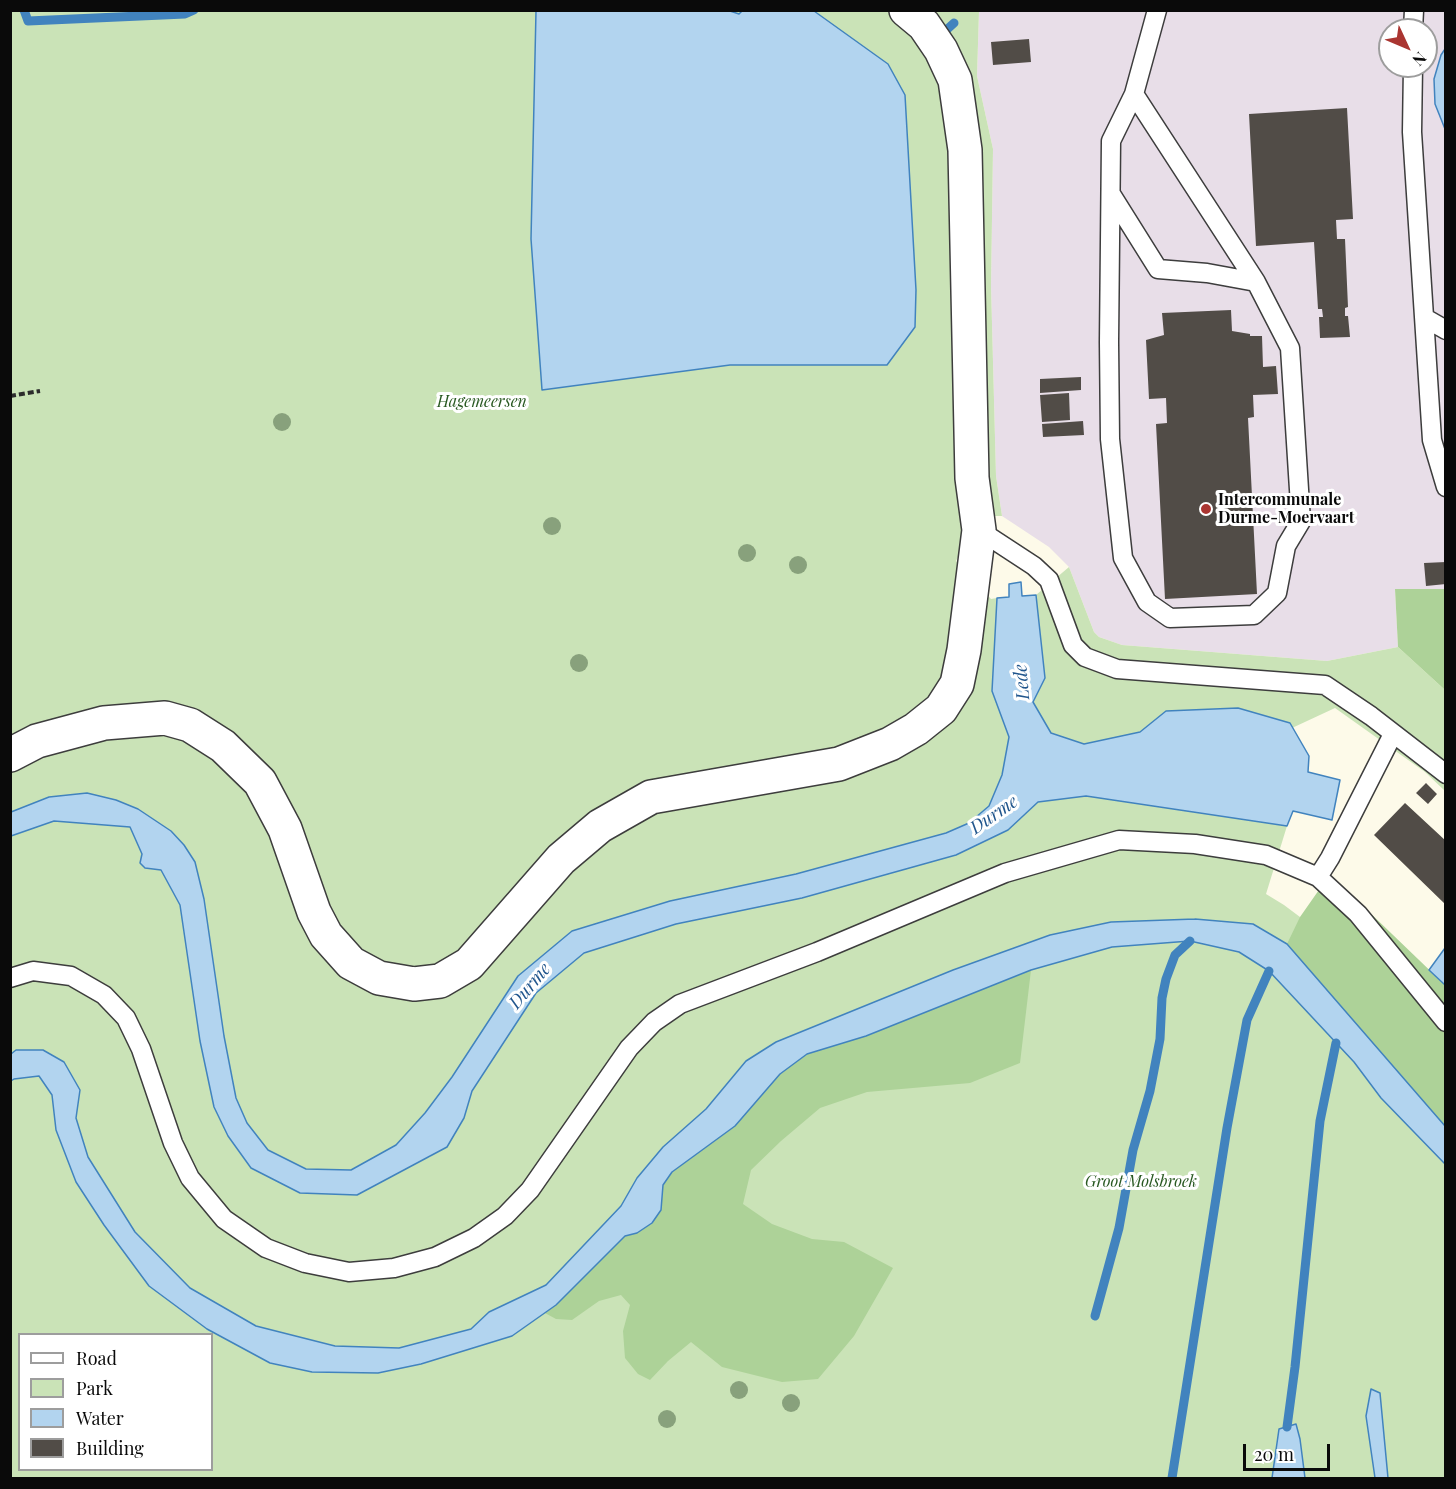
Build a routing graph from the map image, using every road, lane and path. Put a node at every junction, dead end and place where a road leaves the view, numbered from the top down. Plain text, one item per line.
1 (906, 10) edge
2 (1157, 10) edge
3 (1413, 78) edge
4 (1134, 94) junction
5 (1111, 194) junction
6 (1256, 282) junction
7 (1425, 318) junction
8 (1446, 330) edge
9 (40, 391) dead end
10 (10, 396) edge
11 (1446, 487) edge
12 (980, 530) junction
13 (1394, 734) junction
14 (10, 754) edge
15 (1446, 774) edge
16 (1318, 877) junction
17 (10, 978) edge
18 (1446, 1022) edge

1 - 12 street
2 - 4 lane
3 - 7 lane
4 - 5 lane
4 - 6 lane
5 - 6 lane
5 - 6 lane
7 - 8 lane
7 - 11 lane
9 - 10 path
12 - 13 lane
12 - 14 street
13 - 15 lane
13 - 16 lane
16 - 17 lane
16 - 18 lane

